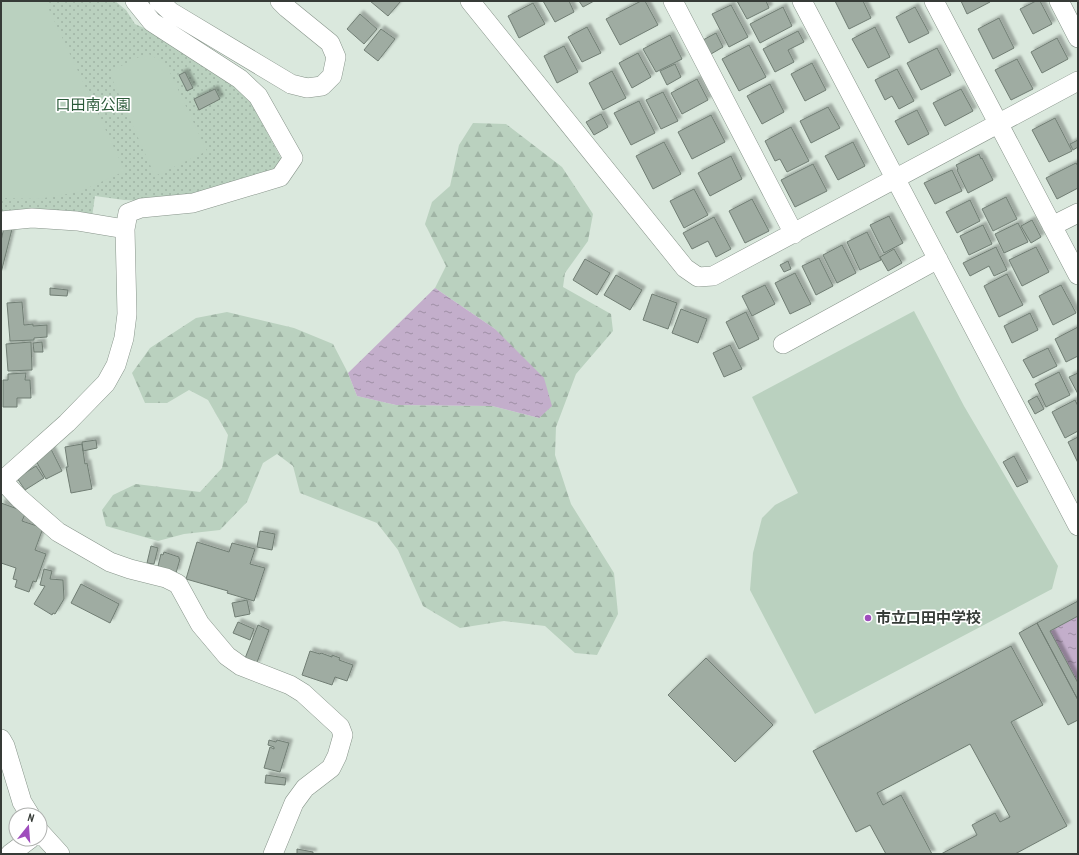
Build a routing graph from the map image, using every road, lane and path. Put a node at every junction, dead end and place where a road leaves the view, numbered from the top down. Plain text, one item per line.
1 (134, 1) edge
2 (159, 1) edge
3 (280, 1) edge
4 (470, 1) edge
5 (673, 1) edge
6 (802, 1) edge
7 (934, 1) edge
8 (1059, 1) edge
9 (1078, 38) edge
10 (1078, 82) edge
11 (999, 124) junction
12 (896, 180) junction
13 (1078, 213) edge
14 (1, 220) edge
15 (1052, 226) junction
16 (125, 229) junction
17 (794, 234) junction
18 (938, 259) junction
19 (1078, 276) edge
20 (783, 344) dead end
21 (4, 487) edge
22 (1078, 526) edge
23 (1, 739) edge
24 (25, 807) edge
25 (48, 841) edge
26 (19, 847) edge
27 (10, 854) edge
28 (60, 854) edge
29 (273, 854) edge

1 - 16 street
2 - 3 street
4 - 17 street
5 - 17 street
6 - 12 street
7 - 11 street
8 - 9 street
10 - 11 street
11 - 12 street
11 - 15 street
12 - 17 street
12 - 18 street
13 - 15 street
14 - 16 street
15 - 19 street
16 - 21 street
18 - 20 street
18 - 22 street
21 - 29 street
23 - 24 street
25 - 28 street
26 - 27 street

